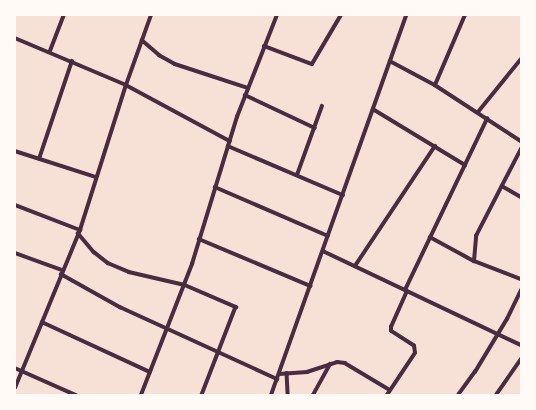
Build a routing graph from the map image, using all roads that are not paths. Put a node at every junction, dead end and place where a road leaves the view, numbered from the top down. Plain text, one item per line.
1 (64, 15) edge
2 (151, 15) edge
3 (277, 15) edge
4 (341, 15) edge
5 (406, 15) edge
6 (465, 15) edge
7 (15, 38) edge
8 (142, 40) junction
9 (264, 46) junction
10 (50, 51) junction
11 (521, 59) edge
12 (72, 61) junction
13 (390, 61) junction
14 (126, 85) junction
15 (434, 85) junction
16 (248, 88) junction
17 (245, 94) junction
18 (322, 106) dead end
19 (373, 109) junction
20 (478, 112) junction
21 (487, 119) junction
22 (315, 128) junction
23 (230, 141) junction
24 (521, 141) edge
25 (228, 146) junction
26 (435, 146) junction
27 (15, 150) edge
28 (521, 150) edge
29 (39, 158) junction
30 (466, 165) junction
31 (297, 175) junction
32 (96, 177) junction
33 (502, 186) junction
34 (215, 187) junction
35 (343, 195) junction
36 (521, 198) edge
37 (15, 205) edge
38 (79, 231) junction
39 (328, 236) junction
40 (430, 238) junction
41 (199, 239) junction
42 (323, 251) junction
43 (15, 253) edge
44 (474, 261) junction
45 (355, 266) junction
46 (61, 272) junction
47 (521, 279) edge
48 (184, 285) junction
49 (311, 286) junction
50 (406, 290) junction
51 (521, 290) edge
52 (42, 322) junction
53 (168, 330) junction
54 (498, 334) junction
55 (521, 345) edge
56 (219, 352) junction
57 (521, 359) edge
58 (330, 364) junction
59 (15, 368) edge
60 (23, 371) junction
61 (150, 372) junction
62 (279, 374) junction
63 (288, 374) junction
64 (277, 379) junction
65 (15, 388) edge
66 (390, 390) junction
67 (76, 395) edge
68 (141, 395) edge
69 (202, 395) edge
70 (271, 395) edge
71 (288, 395) edge
72 (313, 395) edge
73 (387, 395) edge
74 (458, 395) edge
75 (496, 395) edge

1 - 10 street
2 - 8 street
3 - 9 street
4 - 9 street
5 - 13 street
6 - 15 street
7 - 10 street
8 - 14 street
8 - 16 street
9 - 16 street
10 - 12 street
11 - 20 street
12 - 14 street
12 - 29 street
13 - 15 street
13 - 19 street
14 - 23 street
14 - 32 street
15 - 20 street
16 - 17 street
17 - 22 street
17 - 23 street
18 - 22 street
19 - 26 street
19 - 35 street
20 - 21 street
21 - 24 street
21 - 30 street
22 - 31 street
23 - 25 street
25 - 31 street
25 - 34 street
26 - 30 street
26 - 45 street
27 - 29 street
28 - 33 street
29 - 32 street
30 - 40 street
31 - 35 street
32 - 38 street
33 - 36 street
33 - 44 street
34 - 39 street
34 - 41 street
35 - 39 street
37 - 38 street
38 - 46 street
38 - 48 street
39 - 42 street
40 - 44 street
40 - 50 street
41 - 48 street
41 - 49 street
42 - 45 street
42 - 49 street
43 - 46 street
44 - 47 street
45 - 50 street
46 - 52 street
46 - 53 street
48 - 53 street
48 - 56 street
49 - 62 street
50 - 54 street
50 - 66 street
51 - 54 street
52 - 60 street
52 - 61 street
53 - 56 street
53 - 61 street
54 - 55 street
54 - 74 street
56 - 64 street
56 - 69 street
57 - 75 street
58 - 63 street
58 - 66 street
58 - 72 street
59 - 60 street
60 - 65 street
60 - 67 street
61 - 68 street
62 - 63 street
62 - 64 street
63 - 71 street
64 - 70 street
66 - 73 street

